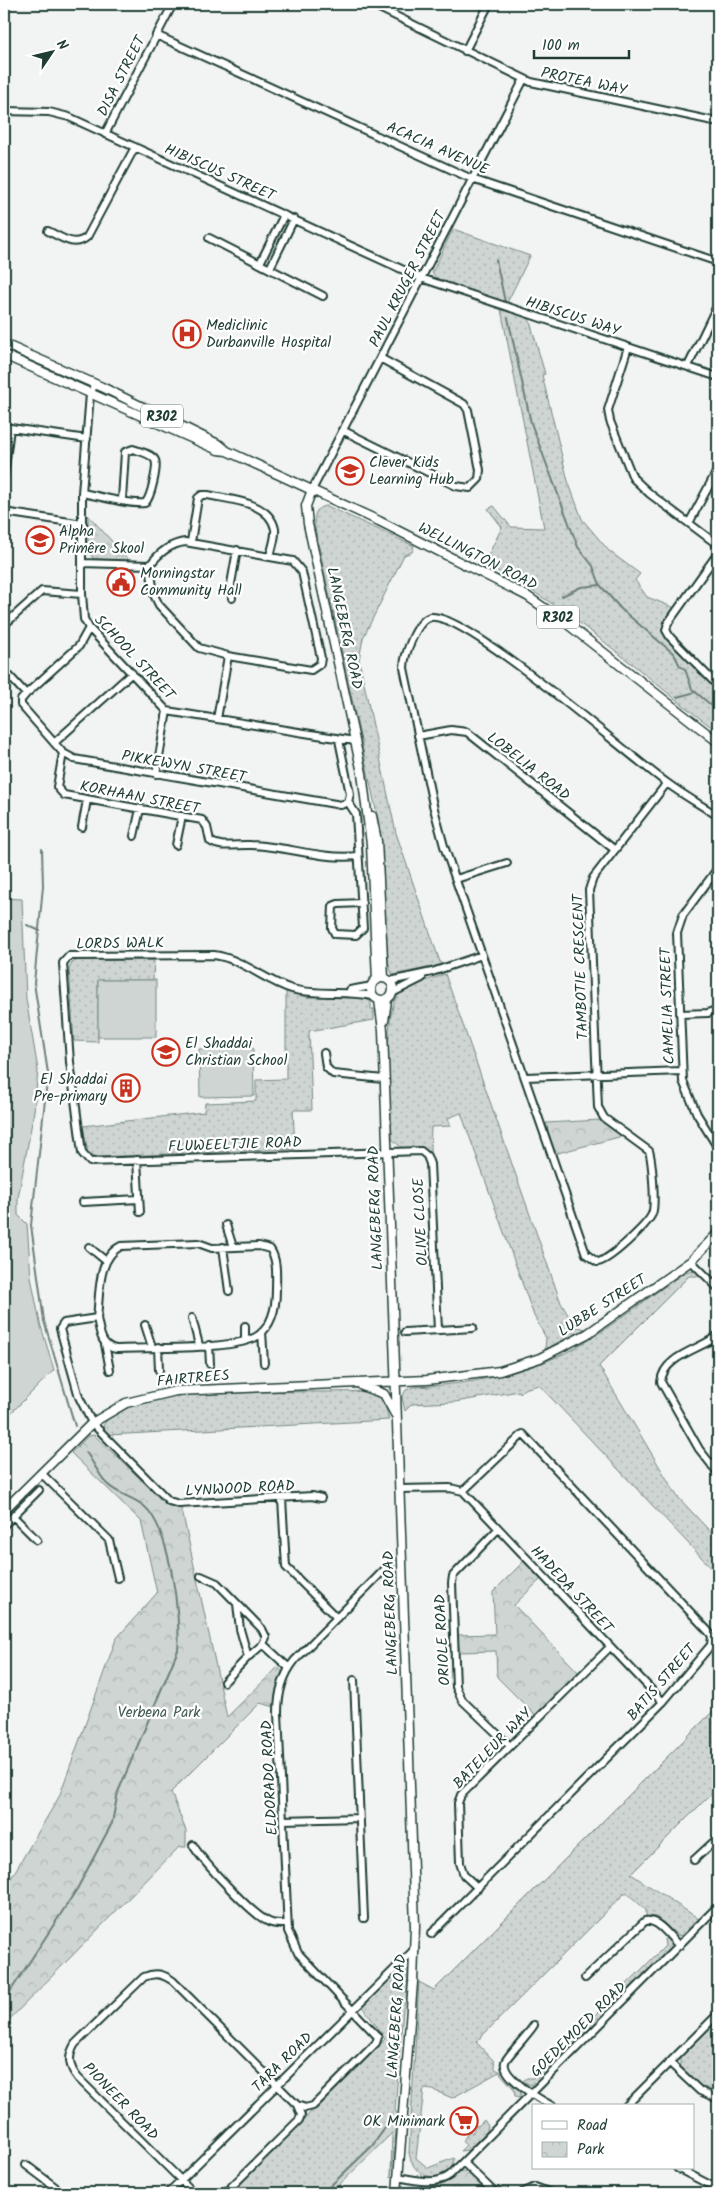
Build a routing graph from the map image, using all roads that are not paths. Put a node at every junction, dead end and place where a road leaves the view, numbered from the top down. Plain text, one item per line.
1 (172, 4) edge
2 (371, 4) edge
3 (489, 4) edge
4 (156, 35) junction
5 (465, 51) junction
6 (524, 79) junction
7 (4, 111) edge
8 (718, 122) edge
9 (105, 134) junction
10 (134, 147) junction
11 (472, 179) junction
12 (284, 215) junction
13 (294, 219) junction
14 (48, 231) dead end
15 (209, 238) dead end
16 (718, 262) edge
17 (260, 263) junction
18 (270, 268) junction
19 (421, 278) junction
20 (323, 296) dead end
21 (718, 304) edge
22 (4, 344) edge
23 (628, 347) junction
24 (4, 355) edge
25 (380, 358) junction
26 (688, 366) junction
27 (718, 376) edge
28 (98, 385) junction
29 (92, 397) junction
30 (7, 428) edge
31 (342, 430) junction
32 (87, 440) junction
33 (227, 451) junction
34 (718, 469) edge
35 (4, 474) edge
36 (312, 490) junction
37 (82, 493) junction
38 (122, 500) junction
39 (4, 512) edge
40 (690, 523) junction
41 (82, 524) junction
42 (191, 542) junction
43 (718, 545) edge
44 (237, 550) junction
45 (718, 553) edge
46 (270, 556) junction
47 (82, 564) junction
48 (150, 566) junction
49 (82, 594) junction
50 (232, 598) dead end
51 (4, 625) edge
52 (89, 628) junction
53 (228, 656) junction
54 (4, 670) edge
55 (132, 673) junction
56 (718, 686) edge
57 (26, 694) junction
58 (167, 711) junction
59 (217, 719) junction
60 (418, 736) junction
61 (339, 740) junction
62 (355, 742) junction
63 (718, 742) edge
64 (54, 743) junction
65 (63, 754) junction
66 (156, 774) junction
67 (667, 783) junction
68 (87, 800) junction
69 (348, 802) junction
70 (140, 809) junction
71 (182, 816) junction
72 (718, 816) edge
73 (82, 827) dead end
74 (134, 836) dead end
75 (176, 845) dead end
76 (614, 850) junction
77 (358, 856) junction
78 (507, 863) dead end
79 (718, 868) edge
80 (456, 880) junction
81 (362, 903) junction
82 (482, 955) junction
83 (432, 972) junction
84 (381, 981) junction
85 (341, 991) junction
86 (394, 992) junction
87 (376, 998) junction
88 (387, 1000) junction
89 (718, 1009) edge
90 (680, 1014) junction
91 (383, 1030) junction
92 (324, 1053) dead end
93 (681, 1071) junction
94 (596, 1073) junction
95 (526, 1077) junction
96 (384, 1079) junction
97 (718, 1133) edge
98 (712, 1137) junction
99 (718, 1148) edge
100 (387, 1151) junction
101 (85, 1159) joint
102 (137, 1160) junction
103 (139, 1199) junction
104 (83, 1202) dead end
105 (140, 1212) dead end
106 (226, 1225) dead end
107 (718, 1233) edge
108 (89, 1247) dead end
109 (233, 1247) junction
110 (223, 1248) junction
111 (106, 1261) junction
112 (691, 1261) junction
113 (718, 1288) edge
114 (229, 1291) dead end
115 (97, 1318) junction
116 (192, 1318) dead end
117 (145, 1325) dead end
118 (244, 1326) dead end
119 (473, 1328) dead end
120 (438, 1330) junction
121 (262, 1332) junction
122 (405, 1332) dead end
123 (718, 1335) edge
124 (245, 1340) junction
125 (105, 1344) junction
126 (199, 1345) junction
127 (209, 1345) junction
128 (155, 1347) junction
129 (264, 1363) dead end
130 (210, 1364) dead end
131 (110, 1370) dead end
132 (159, 1370) dead end
133 (396, 1382) junction
134 (357, 1384) junction
135 (397, 1418) junction
136 (92, 1423) junction
137 (718, 1460) edge
138 (712, 1466) junction
139 (41, 1473) junction
140 (718, 1473) edge
141 (399, 1489) junction
142 (39, 1490) dead end
143 (463, 1491) junction
144 (321, 1498) dead end
145 (282, 1499) junction
146 (4, 1510) edge
147 (13, 1516) junction
148 (4, 1525) edge
149 (498, 1529) junction
150 (37, 1540) dead end
151 (390, 1564) dead end
152 (200, 1576) dead end
153 (118, 1578) dead end
154 (237, 1604) junction
155 (337, 1618) junction
156 (263, 1644) junction
157 (610, 1647) junction
158 (248, 1657) junction
159 (288, 1668) junction
160 (354, 1680) dead end
161 (224, 1682) dead end
162 (663, 1702) junction
163 (510, 1746) junction
164 (359, 1818) junction
165 (284, 1820) junction
166 (718, 1838) edge
167 (193, 1845) dead end
168 (694, 1860) dead end
169 (478, 1888) junction
170 (718, 1906) edge
171 (364, 1918) dead end
172 (286, 1924) junction
173 (431, 1934) dead end
174 (679, 1946) junction
175 (415, 1949) junction
176 (585, 1978) dead end
177 (353, 2008) junction
178 (718, 2014) edge
179 (534, 2026) dead end
180 (670, 2063) junction
181 (277, 2085) junction
182 (530, 2094) junction
183 (718, 2099) edge
184 (548, 2104) edge
185 (628, 2104) edge
186 (297, 2105) junction
187 (463, 2162) junction
188 (26, 2165) dead end
189 (681, 2170) edge
190 (398, 2178) junction
191 (181, 2180) junction
192 (718, 2189) edge
193 (63, 2193) edge
194 (168, 2193) edge
195 (194, 2193) edge
196 (225, 2193) edge
197 (397, 2193) edge
198 (495, 2193) edge
199 (522, 2193) edge
200 (551, 2193) edge

1 - 4 street, DISA STREET
2 - 5 street, PROTEA WAY
3 - 5 street
4 - 9 street, DISA STREET
4 - 11 street, ACACIA AVENUE
5 - 6 street, PROTEA WAY
6 - 8 street, PROTEA WAY
6 - 11 street, PAUL KRUGER STREET
7 - 9 street, HIBISCUS STREET
9 - 10 street, HIBISCUS STREET
10 - 12 street, HIBISCUS STREET
10 - 14 street
11 - 16 street, ACACIA AVENUE
11 - 19 street, PAUL KRUGER STREET
12 - 13 street, HIBISCUS STREET
12 - 17 street
13 - 18 street
13 - 19 street, HIBISCUS STREET
15 - 17 street
17 - 18 street
18 - 20 street
19 - 23 street, HIBISCUS WAY
19 - 25 street, PAUL KRUGER STREET
21 - 26 street
22 - 28 main road, WELLINGTON ROAD / R302
23 - 26 street, HIBISCUS WAY
23 - 40 street
24 - 29 main road, WELLINGTON ROAD / R302
25 - 31 street, PAUL KRUGER STREET
25 - 31 street
26 - 27 street, HIBISCUS WAY
28 - 29 street, SCHOOL STREET
28 - 33 main road, WELLINGTON ROAD / R302
29 - 32 street, SCHOOL STREET
29 - 33 main road, WELLINGTON ROAD / R302
30 - 32 street
30 - 35 street
31 - 36 street, PAUL KRUGER STREET
32 - 37 street, SCHOOL STREET
33 - 36 main road, WELLINGTON ROAD / R302
34 - 40 street
36 - 62 main road, LANGEBERG ROAD
36 - 63 main road, WELLINGTON ROAD / R302
37 - 38 street
37 - 41 street, SCHOOL STREET
38 - 38 street
39 - 41 street
40 - 43 street
41 - 47 street, SCHOOL STREET
42 - 44 street
42 - 46 street
42 - 48 street
44 - 46 street
44 - 50 street
45 - 56 street
46 - 53 street
47 - 48 street
47 - 49 street, SCHOOL STREET
48 - 53 street
49 - 51 street
49 - 52 street, SCHOOL STREET
52 - 55 street, SCHOOL STREET
52 - 57 street
53 - 59 street
54 - 57 street
55 - 58 street, SCHOOL STREET
55 - 64 street
57 - 64 street
58 - 59 street, SCHOOL STREET
58 - 66 street
59 - 61 street, SCHOOL STREET
60 - 67 street, TAMBOTIE CRESCENT
60 - 76 street, LOBELIA ROAD
60 - 80 street, TAMBOTIE CRESCENT
61 - 62 street, SCHOOL STREET
61 - 69 street
62 - 84 main road, LANGEBERG ROAD
64 - 65 street
65 - 66 street, PIKKEWYN STREET
65 - 68 street, KORHAAN STREET
66 - 69 street, PIKKEWYN STREET
67 - 72 street
67 - 76 street, TAMBOTIE CRESCENT
68 - 70 street, KORHAAN STREET
68 - 73 street
69 - 77 street
70 - 71 street, KORHAAN STREET
70 - 74 street
71 - 75 street
71 - 77 street, KORHAAN STREET
76 - 94 street, TAMBOTIE CRESCENT
77 - 81 street
78 - 80 street
79 - 90 street, CAMELIA STREET
80 - 82 street, TAMBOTIE CRESCENT
81 - 81 street
82 - 83 street
82 - 95 street, TAMBOTIE CRESCENT
83 - 84 street
83 - 86 street
84 - 85 street, LORDS WALK
84 - 86 main road
84 - 87 main road, LANGEBERG ROAD
85 - 87 street, LORDS WALK
85 - 101 street, LORDS WALK
86 - 88 main road
87 - 88 main road
87 - 91 main road, LANGEBERG ROAD
88 - 91 main road, LANGEBERG ROAD
89 - 90 street
90 - 93 street, CAMELIA STREET
91 - 96 main road, LANGEBERG ROAD
92 - 96 street
93 - 94 street
93 - 98 street, CAMELIA STREET
94 - 95 street
94 - 95 street, TAMBOTIE CRESCENT
96 - 100 main road, LANGEBERG ROAD
97 - 98 street
98 - 99 street, CAMELIA STREET
100 - 102 street, FLUWEELTJIE ROAD
100 - 120 street, OLIVE CLOSE
100 - 133 main road, LANGEBERG ROAD
101 - 102 street, FLUWEELTJIE ROAD
102 - 103 street
103 - 104 street
103 - 105 street
106 - 109 street
107 - 112 main road, LUBBE STREET
108 - 111 street
109 - 110 street
109 - 121 street
110 - 111 street
110 - 114 street
111 - 115 street
112 - 113 street
112 - 133 main road, LUBBE STREET
115 - 125 street
115 - 136 street, LYNWOOD ROAD
116 - 126 street
117 - 128 street
118 - 124 street
119 - 120 street
120 - 122 street
121 - 124 street
121 - 129 street
123 - 138 street
124 - 127 street
125 - 128 street
125 - 131 street
126 - 127 street
126 - 128 street
127 - 130 street
128 - 132 street
133 - 134 main road, FAIRTREES
133 - 135 main road, LANGEBERG ROAD
134 - 135 main road
134 - 136 main road, FAIRTREES
135 - 141 main road, LANGEBERG ROAD
136 - 139 main road, FAIRTREES
136 - 145 street, LYNWOOD ROAD
137 - 138 street
138 - 140 street
139 - 146 main road, FAIRTREES
139 - 153 street
141 - 143 street
141 - 175 main road, LANGEBERG ROAD
142 - 147 street
143 - 149 street, HADEDA STREET
143 - 162 street, BATIS STREET
144 - 145 street, LYNWOOD ROAD
145 - 155 street
147 - 148 street
147 - 150 street
149 - 157 street, HADEDA STREET
149 - 163 street, ORIOLE ROAD
151 - 155 street, ELDORADO ROAD
152 - 154 street
154 - 156 street
154 - 158 street
155 - 159 street, ELDORADO ROAD
156 - 158 street
156 - 159 street
157 - 162 street, HADEDA STREET
157 - 163 street, BATELEUR WAY
158 - 161 street
159 - 165 street, ELDORADO ROAD
160 - 164 street
162 - 169 street, BATIS STREET
163 - 169 street, BATELEUR WAY
164 - 165 street
164 - 171 street
165 - 172 street, ELDORADO ROAD
166 - 168 street
167 - 172 street
169 - 173 street, BATIS STREET
170 - 174 street, GOEDEMOED ROAD
172 - 177 street, ELDORADO ROAD
174 - 176 street
174 - 182 street, GOEDEMOED ROAD
175 - 177 street, TARA ROAD
175 - 190 main road, LANGEBERG ROAD
177 - 181 street, TARA ROAD
177 - 186 street, ELDORADO ROAD
178 - 180 street
179 - 182 street
180 - 183 street
180 - 185 street
181 - 186 street, PIONEER ROAD
181 - 191 street, TARA ROAD
181 - 191 street, PIONEER ROAD
182 - 184 street
182 - 187 street, GOEDEMOED ROAD
186 - 196 street
187 - 190 street, GOEDEMOED ROAD
187 - 198 street
188 - 193 street
189 - 192 street
190 - 197 main road, LANGEBERG ROAD
191 - 194 street, TARA ROAD
191 - 195 street, PIONEER ROAD
199 - 200 street

